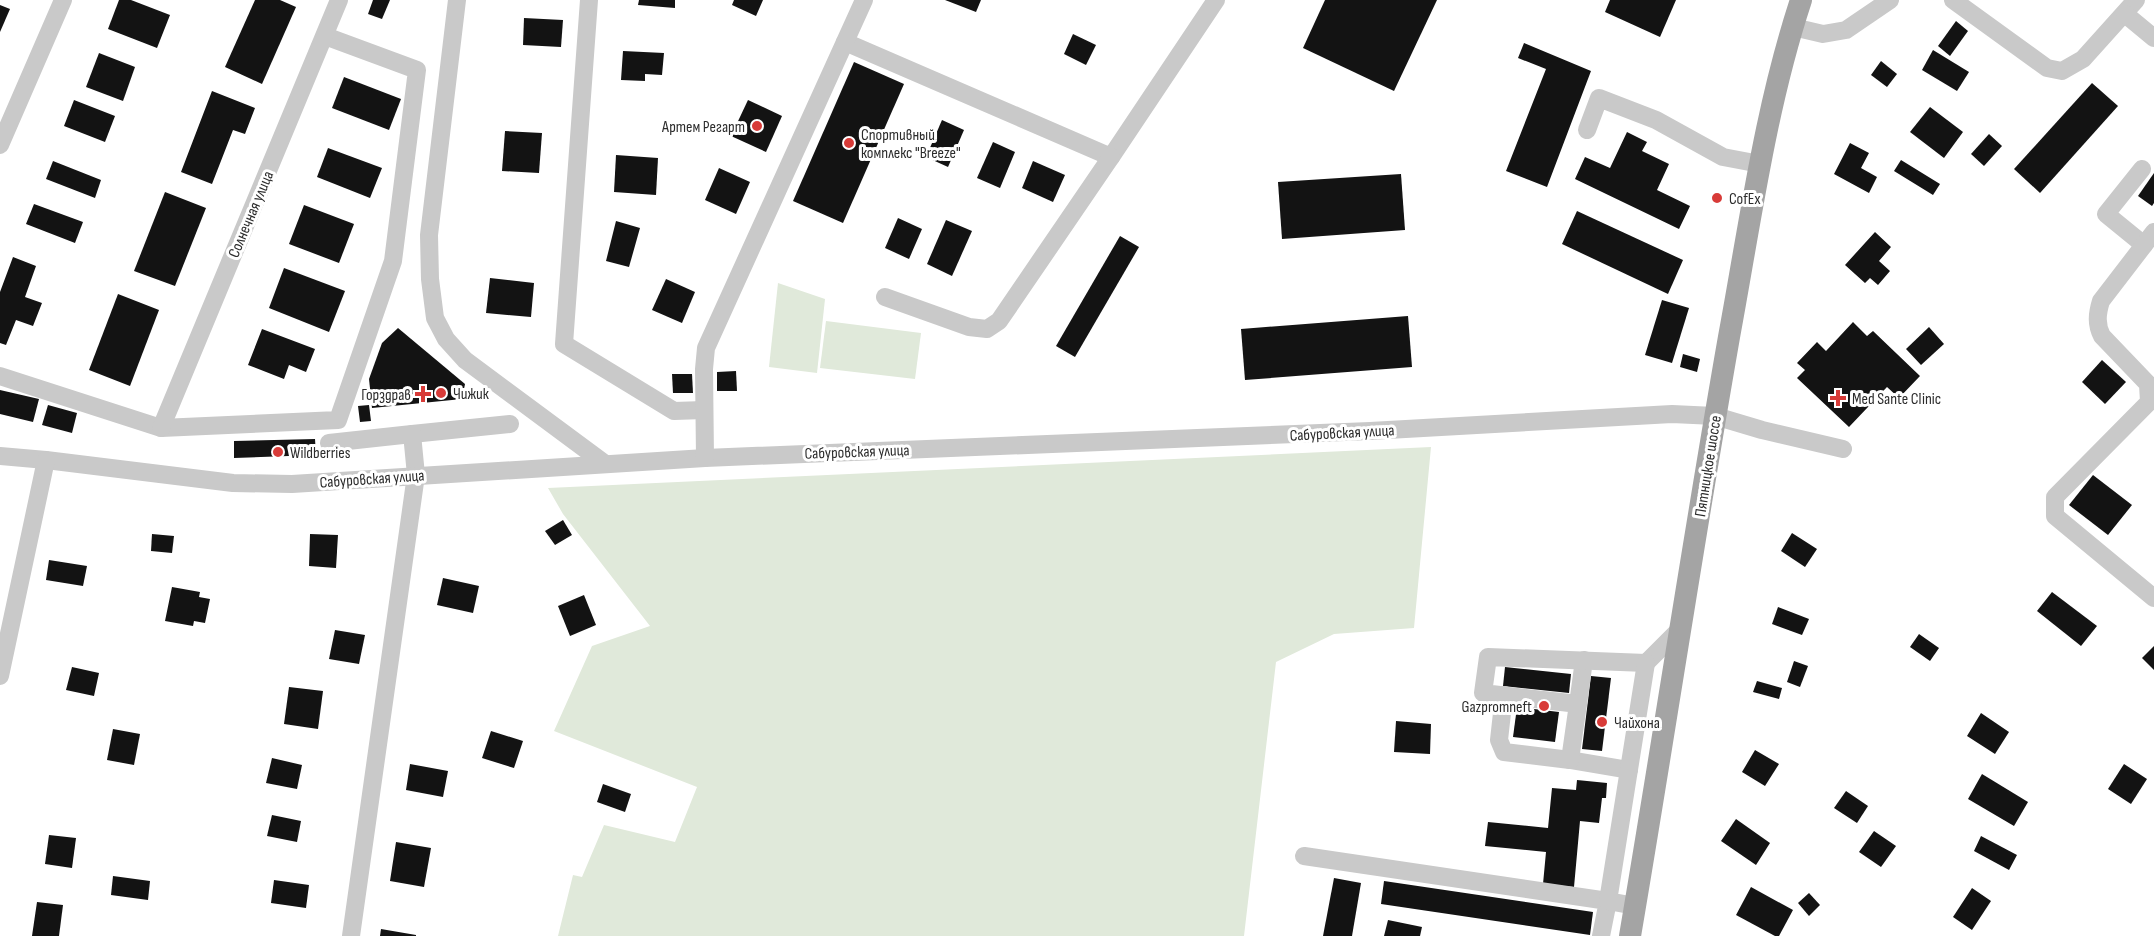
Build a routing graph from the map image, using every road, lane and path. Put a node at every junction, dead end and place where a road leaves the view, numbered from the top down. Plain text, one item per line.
1 (63, 0) edge
2 (339, 0) edge
3 (457, 0) edge
4 (589, 0) edge
5 (864, 0) edge
6 (1215, 0) edge
7 (1801, 0) edge
8 (1890, 0) edge
9 (1953, 0) edge
10 (2130, 7) edge
11 (1792, 27) junction
12 (325, 36) junction
13 (2154, 38) edge
14 (845, 42) junction
15 (1587, 130) dead end
16 (0, 145) edge
17 (1111, 157) junction
18 (1760, 164) junction
19 (2142, 169) dead end
20 (2149, 238) edge
21 (885, 297) dead end
22 (0, 376) edge
23 (705, 410) junction
24 (1715, 416) junction
25 (510, 424) dead end
26 (161, 428) junction
27 (412, 434) junction
28 (329, 442) dead end
29 (1843, 449) dead end
30 (0, 456) edge
31 (705, 458) junction
32 (46, 460) junction
33 (604, 463) junction
34 (416, 475) junction
35 (2154, 598) edge
36 (1680, 628) junction
37 (1584, 660) junction
38 (1646, 663) junction
39 (0, 676) edge
40 (1504, 695) junction
41 (1578, 704) junction
42 (1570, 760) junction
43 (1629, 770) junction
44 (1304, 856) dead end
45 (1608, 901) junction
46 (1635, 906) junction
47 (351, 936) edge
48 (1601, 936) edge
49 (1630, 936) edge

1 - 16 street
2 - 12 street, Солнечная улица
3 - 33 street
4 - 23 street
5 - 14 street
6 - 17 street
7 - 11 main road, Пятницкое шоссе
8 - 11 street
9 - 10 street
10 - 13 street
11 - 18 main road, Пятницкое шоссе
12 - 26 street, Солнечная улица
12 - 26 street
14 - 17 street
14 - 23 street
15 - 18 street
17 - 21 street
18 - 24 main road, Пятницкое шоссе
19 - 20 street
20 - 35 street
22 - 26 street
23 - 31 street
24 - 29 street, Сабуровская улица
24 - 31 street, Сабуровская улица
24 - 36 main road, Пятницкое шоссе
25 - 27 street
27 - 28 street
27 - 34 street
30 - 32 street, Сабуровская улица
31 - 33 street, Сабуровская улица
32 - 34 street, Сабуровская улица
32 - 39 street
33 - 34 street, Сабуровская улица
34 - 47 street
36 - 38 street
36 - 46 main road, Пятницкое шоссе
37 - 38 street
37 - 40 street
37 - 41 street
38 - 43 street
40 - 41 street
40 - 42 street
41 - 42 street
42 - 43 street
43 - 45 street
44 - 45 street
45 - 46 street
45 - 48 street
46 - 49 main road, Пятницкое шоссе

